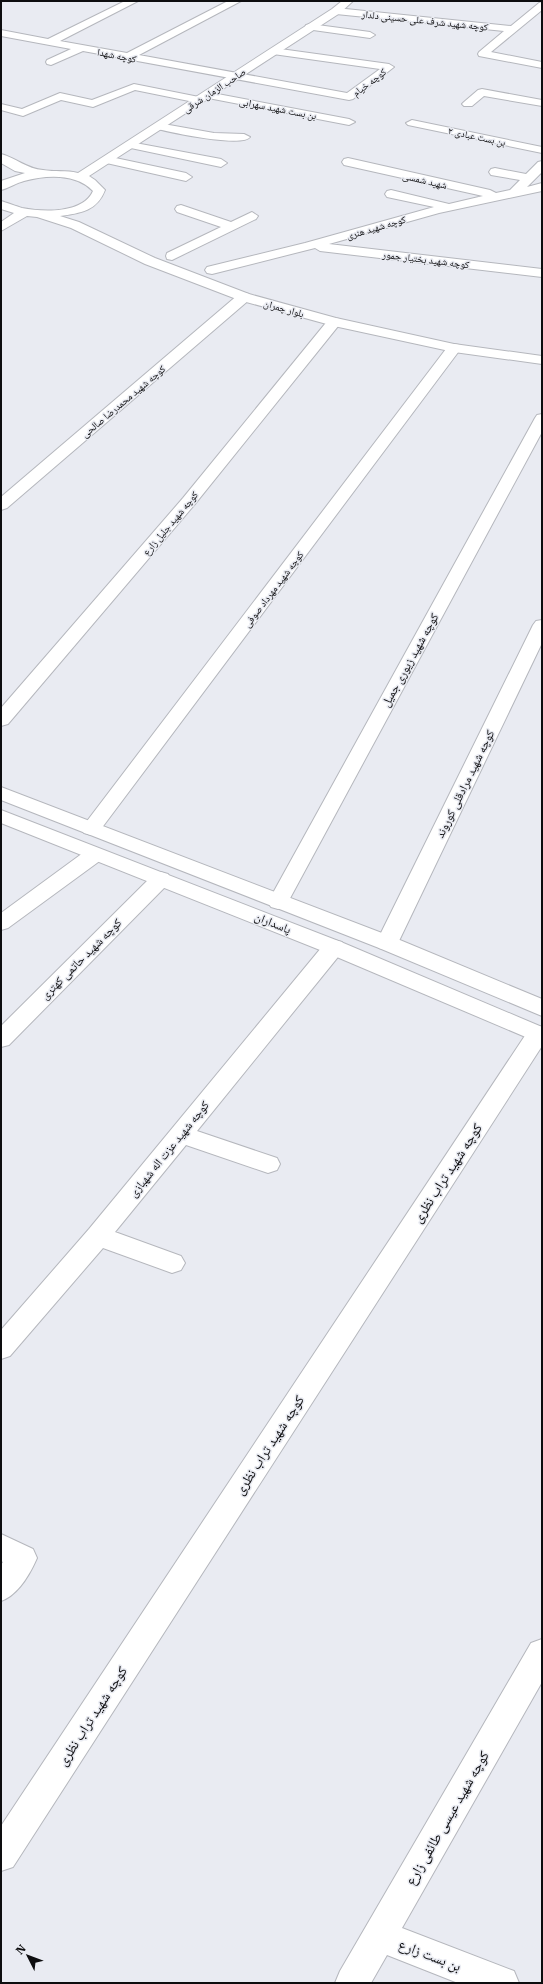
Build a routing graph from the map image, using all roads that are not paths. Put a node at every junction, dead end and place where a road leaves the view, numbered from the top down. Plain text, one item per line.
1 (133, 1) edge
2 (236, 1) edge
3 (348, 1) edge
4 (542, 5) edge
5 (336, 11) junction
6 (459, 12) dead end
7 (450, 22) junction
8 (310, 27) junction
9 (514, 29) junction
10 (1, 33) edge
11 (370, 34) dead end
12 (487, 39) dead end
13 (500, 40) junction
14 (49, 42) junction
15 (81, 48) junction
16 (274, 51) junction
17 (128, 57) junction
18 (52, 62) dead end
19 (542, 65) edge
20 (234, 77) junction
21 (304, 79) dead end
22 (288, 87) junction
23 (203, 97) junction
24 (542, 103) edge
25 (468, 104) dead end
26 (1, 107) edge
27 (349, 122) dead end
28 (412, 123) dead end
29 (158, 126) junction
30 (244, 137) dead end
31 (130, 145) junction
32 (542, 150) edge
33 (1, 158) edge
34 (106, 160) junction
35 (348, 162) dead end
36 (221, 163) dead end
37 (542, 165) edge
38 (495, 172) dead end
39 (42, 174) junction
40 (80, 177) junction
41 (186, 178) dead end
42 (529, 178) junction
43 (3, 181) edge
44 (542, 186) edge
45 (515, 192) junction
46 (391, 194) dead end
47 (502, 195) junction
48 (1, 205) edge
49 (448, 207) junction
50 (78, 208) junction
51 (181, 209) dead end
52 (25, 212) junction
53 (38, 213) junction
54 (252, 216) dead end
55 (232, 226) junction
56 (1, 227) edge
57 (309, 246) junction
58 (172, 256) junction
59 (212, 270) junction
60 (542, 273) edge
61 (244, 297) junction
62 (334, 322) junction
63 (454, 348) junction
64 (542, 350) edge
65 (542, 360) edge
66 (542, 418) edge
67 (1, 505) edge
68 (542, 625) edge
69 (1, 720) edge
70 (1, 793) edge
71 (1, 816) edge
72 (91, 829) junction
73 (94, 855) junction
74 (161, 879) junction
75 (278, 902) junction
76 (1, 923) edge
77 (387, 943) junction
78 (334, 948) junction
79 (541, 1026) edge
80 (1, 1039) edge
81 (181, 1134) junction
82 (268, 1164) dead end
83 (98, 1236) junction
84 (172, 1262) dead end
85 (1, 1348) edge
86 (1, 1547) edge
87 (1, 1588) edge
88 (542, 1653) edge
89 (1, 1855) edge
90 (380, 1936) junction
91 (352, 1983) edge
92 (502, 1983) edge

1 - 14 street
2 - 17 street
3 - 5 street, صاحب الزمان شرقی
4 - 9 street, کوچه شهید شرف علی حسینی دلدار
5 - 7 street, کوچه شهید شرف علی حسینی دلدار
5 - 8 street, صاحب الزمان شرقی
6 - 7 street
7 - 9 street, کوچه شهید شرف علی حسینی دلدار
8 - 11 street
8 - 16 street, صاحب الزمان شرقی
9 - 13 street, کوچه شهید شرف علی حسینی دلدار
10 - 14 street, کوچه شهدا
12 - 13 street
13 - 19 street, کوچه شهید شرف علی حسینی دلدار
14 - 15 street, کوچه شهدا
15 - 17 street, کوچه شهدا
15 - 18 street
16 - 20 street, صاحب الزمان شرقی
16 - 22 street, کوچه خیام
17 - 20 street, کوچه شهدا
20 - 22 street, کوچه خیام
20 - 23 street, صاحب الزمان شرقی
21 - 22 street
23 - 26 street, بن بست شهید سهرابی
23 - 27 street, بن بست شهید سهرابی
23 - 29 street, صاحب الزمان شرقی
24 - 25 street
28 - 32 street, بن بست عبادی ۲
29 - 30 street
29 - 31 street, صاحب الزمان شرقی
31 - 34 street, صاحب الزمان شرقی
31 - 36 street
33 - 39 street
34 - 40 street, صاحب الزمان شرقی
34 - 41 street
35 - 47 street, شهید شمسی
37 - 42 street
38 - 42 street
39 - 40 street
39 - 43 street
40 - 50 street
42 - 45 street
44 - 45 street, کوچه شهید هنری
45 - 47 street, کوچه شهید هنری
46 - 49 street
47 - 49 street, کوچه شهید هنری
48 - 52 street
49 - 57 street, کوچه شهید هنری
50 - 53 street
50 - 58 street, بلوار چمران
51 - 55 street
52 - 53 street
52 - 56 street
53 - 61 street, بلوار چمران
54 - 55 street
55 - 58 street
57 - 59 street, کوچه شهید هنری
57 - 60 street, کوچه شهید بختیار جمور
58 - 59 street, بلوار چمران
59 - 64 street, بلوار چمران
61 - 62 street, بلوار چمران
61 - 67 street, کوچه شهید محمدرضا صالحی
62 - 63 street, بلوار چمران
62 - 69 street, کوچه شهید جلیل زارع
63 - 65 street, بلوار چمران
63 - 72 street, کوچه شهید مهرداد صوفی
66 - 75 street, کوچه شهید زیوری جمیل
68 - 77 street, کوچه شهید مرادقلی کوروند
70 - 72 street, پاسداران
71 - 73 street, پاسداران
72 - 75 street, پاسداران
73 - 74 street, پاسداران
73 - 76 street
74 - 78 street, پاسداران
74 - 80 street, کوچه شهید حاتمی کهتری
75 - 77 street, پاسداران
77 - 79 street, پاسداران
78 - 79 street, پاسداران
78 - 81 street, کوچه شهید عزت اله شهبازی
79 - 89 street, کوچه شهید تراب نظری
81 - 82 street
81 - 83 street, کوچه شهید عزت اله شهبازی
83 - 84 street
83 - 85 street, کوچه شهید عزت اله شهبازی
86 - 87 street
88 - 90 street, کوچه شهید عیسی طائفی زارع
90 - 91 street, کوچه شهید عیسی طائفی زارع
90 - 92 street, بن بست زارع

